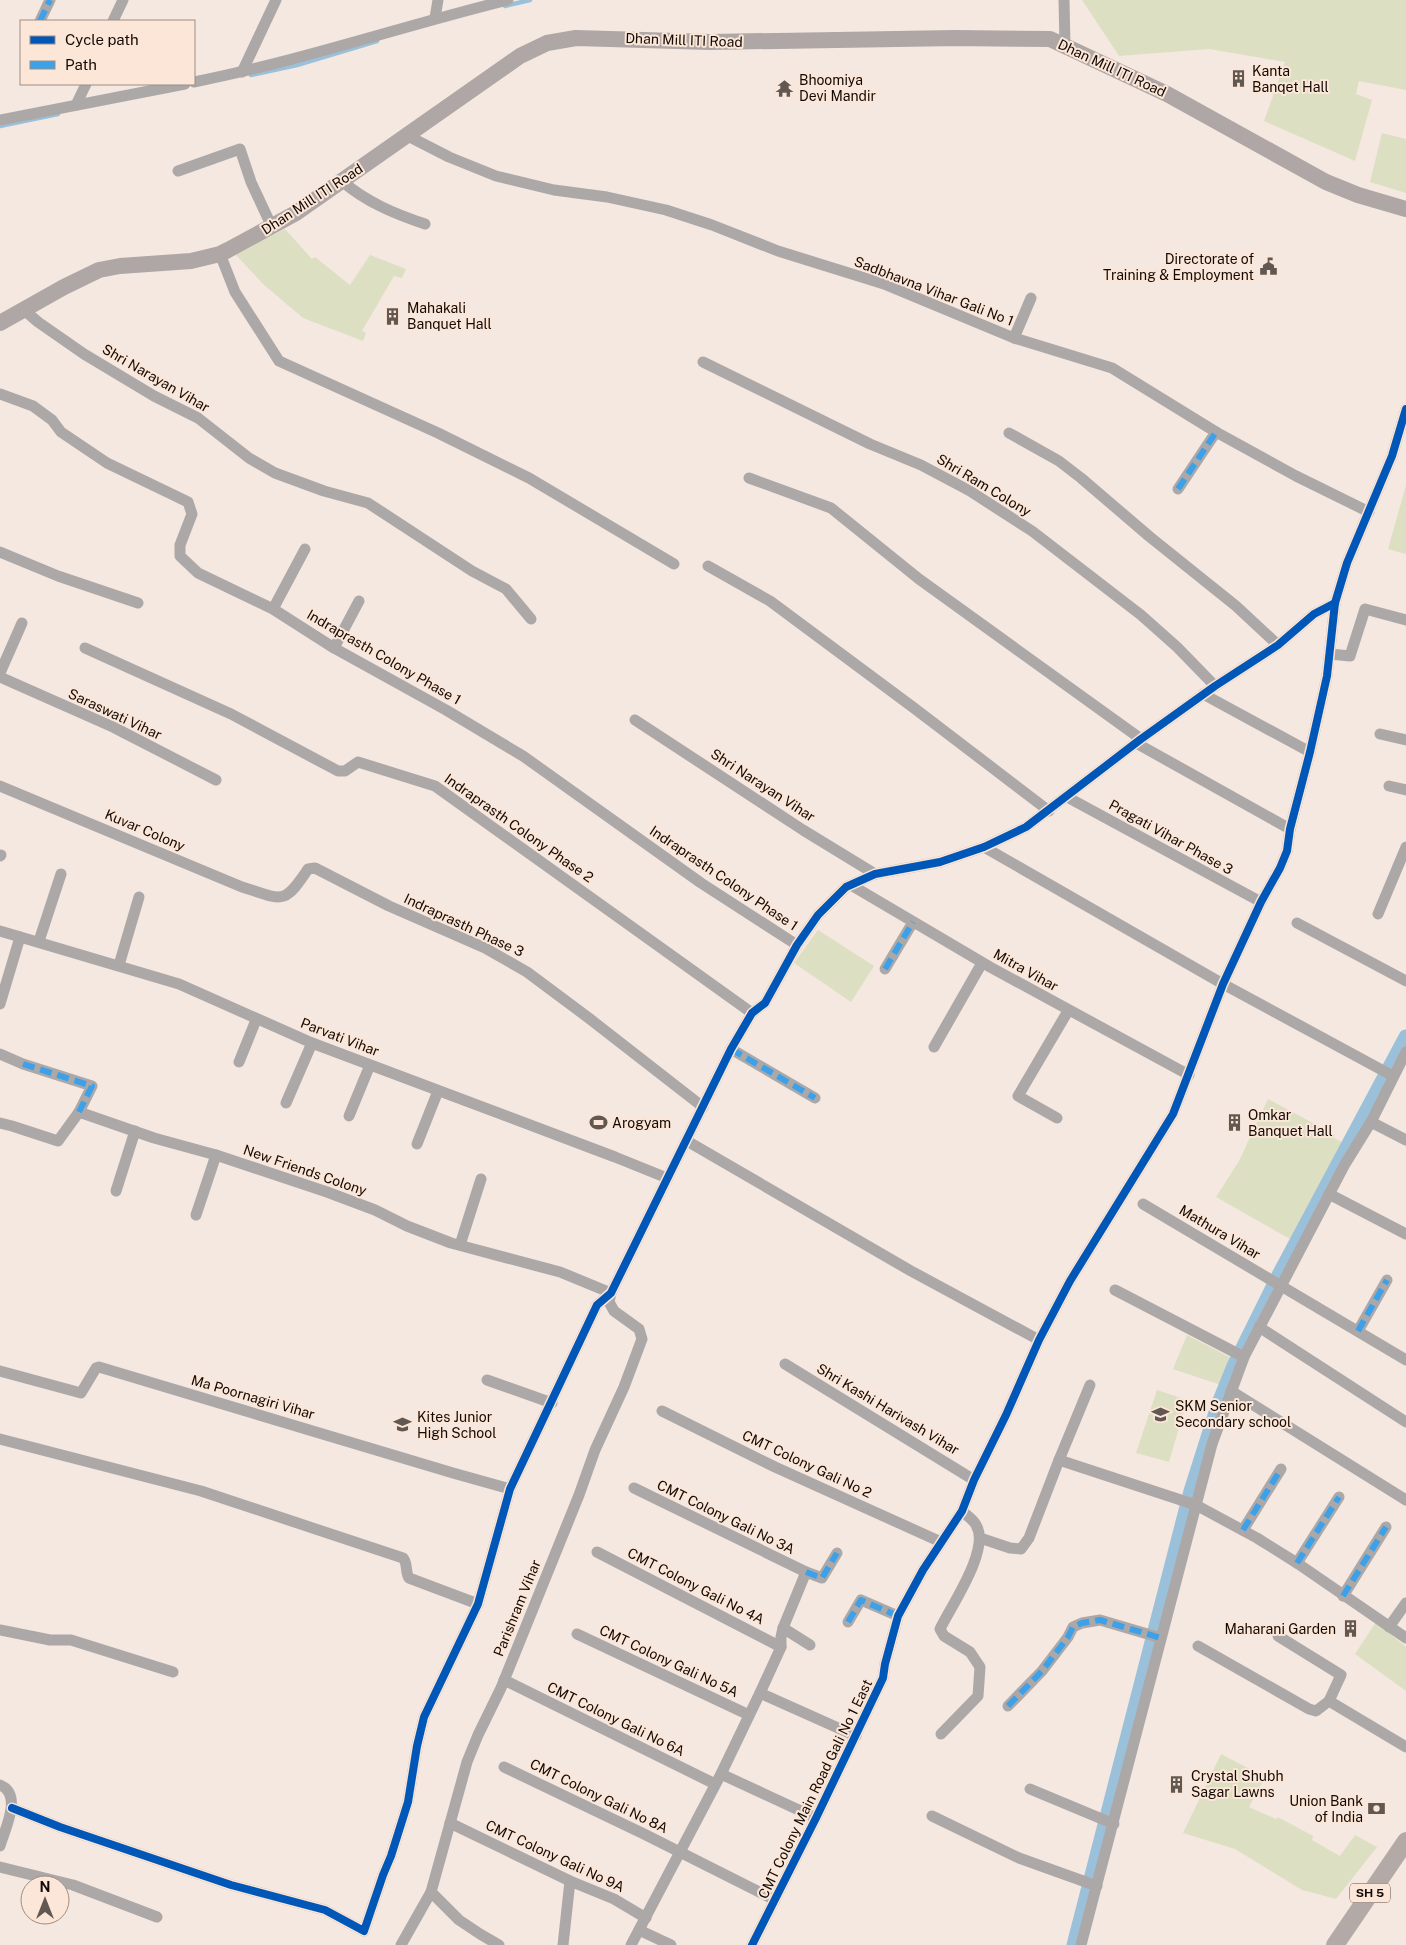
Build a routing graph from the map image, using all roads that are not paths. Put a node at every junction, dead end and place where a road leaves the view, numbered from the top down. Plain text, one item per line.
1 (50, 0) edge
2 (276, 0) edge
3 (438, 0) edge
4 (508, 0) edge
5 (1064, 0) edge
6 (121, 1) edge
7 (435, 18) junction
8 (40, 20) edge
9 (113, 20) edge
10 (1065, 46) junction
11 (242, 72) junction
12 (195, 82) edge
13 (86, 85) edge
14 (180, 85) edge
15 (76, 105) junction
16 (0, 120) edge
17 (408, 136) junction
18 (178, 170) dead end
19 (342, 181) junction
20 (1406, 209) edge
21 (425, 224) dead end
22 (272, 227) junction
23 (220, 254) junction
24 (1031, 298) dead end
25 (23, 309) junction
26 (0, 322) edge
27 (1014, 338) junction
28 (703, 362) dead end
29 (0, 394) edge
30 (1406, 409) edge
31 (1216, 432) junction
32 (1010, 433) dead end
33 (749, 478) dead end
34 (1178, 489) dead end
35 (1369, 512) junction
36 (305, 548) dead end
37 (0, 552) edge
38 (674, 564) dead end
39 (708, 566) dead end
40 (360, 601) dead end
41 (138, 603) dead end
42 (1335, 603) junction
43 (273, 609) junction
44 (531, 618) dead end
45 (1406, 620) edge
46 (22, 623) dead end
47 (1278, 645) junction
48 (85, 648) dead end
49 (334, 648) junction
50 (1330, 654) junction
51 (0, 673) edge
52 (0, 677) edge
53 (1215, 686) junction
54 (1203, 694) junction
55 (635, 720) dead end
56 (1380, 734) dead end
57 (1406, 740) edge
58 (1138, 741) junction
59 (1310, 752) junction
60 (216, 780) dead end
61 (0, 786) edge
62 (1389, 786) dead end
63 (1406, 790) edge
64 (1067, 797) junction
65 (1049, 811) junction
66 (1290, 829) junction
67 (984, 847) junction
68 (1405, 849) edge
69 (61, 874) dead end
70 (875, 874) junction
71 (851, 885) junction
72 (139, 897) dead end
73 (279, 898) joint
74 (1261, 902) junction
75 (1378, 914) dead end
76 (913, 922) junction
77 (1297, 922) dead end
78 (0, 931) edge
79 (20, 937) junction
80 (39, 941) junction
81 (797, 945) junction
82 (982, 963) junction
83 (119, 965) junction
84 (885, 969) dead end
85 (1406, 981) edge
86 (1223, 984) junction
87 (0, 1004) edge
88 (1068, 1011) junction
89 (752, 1013) junction
90 (256, 1020) junction
91 (312, 1043) junction
92 (934, 1047) dead end
93 (731, 1049) junction
94 (1406, 1052) edge
95 (0, 1054) edge
96 (239, 1062) dead end
97 (370, 1065) junction
98 (1389, 1074) junction
99 (1189, 1075) junction
100 (438, 1090) junction
101 (815, 1098) dead end
102 (286, 1103) dead end
103 (703, 1107) junction
104 (79, 1112) junction
105 (349, 1116) dead end
106 (1057, 1118) dead end
107 (1371, 1122) junction
108 (0, 1123) edge
109 (135, 1131) junction
110 (1406, 1140) edge
111 (687, 1141) junction
112 (417, 1144) dead end
113 (216, 1155) junction
114 (667, 1178) junction
115 (481, 1179) dead end
116 (116, 1191) dead end
117 (1329, 1194) junction
118 (1143, 1204) dead end
119 (196, 1215) dead end
120 (1406, 1234) edge
121 (460, 1245) junction
122 (1386, 1280) dead end
123 (1277, 1283) junction
124 (1116, 1290) dead end
125 (611, 1293) junction
126 (1259, 1327) junction
127 (1358, 1331) junction
128 (1039, 1340) junction
129 (1240, 1355) junction
130 (1406, 1360) edge
131 (785, 1364) dead end
132 (0, 1372) edge
133 (487, 1380) dead end
134 (1090, 1385) dead end
135 (1231, 1391) junction
136 (552, 1403) junction
137 (662, 1411) dead end
138 (1406, 1422) edge
139 (0, 1439) edge
140 (1059, 1460) junction
141 (1281, 1469) dead end
142 (974, 1480) junction
143 (634, 1488) dead end
144 (510, 1489) junction
145 (1339, 1498) dead end
146 (1406, 1500) edge
147 (1191, 1504) junction
148 (962, 1510) junction
149 (1386, 1527) dead end
150 (1243, 1530) junction
151 (980, 1538) junction
152 (941, 1542) junction
153 (597, 1552) dead end
154 (837, 1553) dead end
155 (1298, 1563) junction
156 (806, 1572) junction
157 (1343, 1596) junction
158 (1406, 1603) edge
159 (478, 1604) junction
160 (898, 1616) junction
161 (848, 1622) dead end
162 (1389, 1627) junction
163 (784, 1628) junction
164 (0, 1630) edge
165 (578, 1634) dead end
166 (1278, 1636) dead end
167 (1157, 1637) junction
168 (1406, 1638) edge
169 (810, 1645) dead end
170 (1198, 1646) dead end
171 (781, 1647) junction
172 (173, 1672) dead end
173 (504, 1680) junction
174 (760, 1693) junction
175 (1329, 1701) junction
176 (1008, 1706) dead end
177 (749, 1715) junction
178 (941, 1734) dead end
179 (856, 1736) junction
180 (1406, 1747) edge
181 (504, 1767) dead end
182 (718, 1779) junction
183 (0, 1785) edge
184 (1030, 1789) dead end
185 (12, 1808) junction
186 (932, 1816) dead end
187 (816, 1818) junction
188 (1109, 1822) junction
189 (450, 1823) junction
190 (1406, 1841) edge
191 (0, 1846) edge
192 (680, 1852) junction
193 (0, 1867) edge
194 (570, 1881) junction
195 (1092, 1885) junction
196 (431, 1892) junction
197 (775, 1900) junction
198 (157, 1917) dead end
199 (646, 1918) junction
200 (639, 1930) junction
201 (401, 1945) edge
202 (499, 1945) edge
203 (563, 1945) edge
204 (631, 1945) edge
205 (671, 1945) edge
206 (752, 1945) edge
207 (1082, 1945) edge
208 (1335, 1945) edge

1 - 8 street
2 - 11 street
3 - 7 street
4 - 7 street
5 - 10 street
6 - 9 street
7 - 11 street
10 - 17 street, Dhan Mill ITI Road
10 - 20 street, Dhan Mill ITI Road
11 - 12 street
13 - 15 street
14 - 15 street
15 - 16 street
17 - 19 street, Dhan Mill ITI Road
17 - 27 street, Sadbhavna Vihar Gali No 1
18 - 22 street
19 - 21 street
19 - 22 street, Dhan Mill ITI Road
22 - 23 street, Dhan Mill ITI Road
23 - 25 street, Dhan Mill ITI Road
23 - 38 street
24 - 27 street
25 - 26 street, Dhan Mill ITI Road
25 - 44 street, Shri Narayan Vihar
27 - 31 street, Sadbhavna Vihar Gali No 1
28 - 53 street, Shri Ram Colony
29 - 43 street, Indraprasth Colony Phase 1
30 - 35 street, CMT Colony Main Road Gali No 1 East
31 - 34 street
31 - 35 street, Sadbhavna Vihar Gali No 1
32 - 47 street
33 - 58 street
35 - 42 street, CMT Colony Main Road Gali No 1 East
36 - 43 street
37 - 41 street
39 - 65 street
40 - 49 street
42 - 47 street
42 - 50 street, CMT Colony Main Road Gali No 1 East
43 - 49 street, Indraprasth Colony Phase 1
45 - 50 street
46 - 51 street
47 - 53 street
48 - 89 street, Indraprasth Colony Phase 2
49 - 81 street, Indraprasth Colony Phase 1
50 - 59 street, CMT Colony Main Road Gali No 1 East
52 - 60 street, Saraswati Vihar
53 - 54 street
54 - 58 street
54 - 59 street
55 - 70 street, Shri Narayan Vihar
56 - 57 street
58 - 64 street
58 - 66 street
59 - 66 street, CMT Colony Main Road Gali No 1 East
61 - 73 street, Kuvar Colony
62 - 63 street
64 - 65 street
64 - 74 street, Pragati Vihar Phase 3
65 - 67 street
66 - 74 street, CMT Colony Main Road Gali No 1 East
67 - 70 street
67 - 86 street
68 - 75 street
69 - 80 street
70 - 71 street
71 - 76 street, Mitra Vihar
71 - 81 street
72 - 83 street
73 - 103 street, Indraprasth Phase 3
74 - 86 street, CMT Colony Main Road Gali No 1 East
76 - 82 street, Mitra Vihar
76 - 84 street
77 - 85 street
78 - 79 street, Parvati Vihar
79 - 80 street, Parvati Vihar
79 - 87 street
80 - 83 street, Parvati Vihar
81 - 89 street
82 - 88 street, Mitra Vihar
82 - 92 street
83 - 90 street, Parvati Vihar
86 - 98 street
86 - 99 street, CMT Colony Main Road Gali No 1 East
88 - 99 street, Mitra Vihar
88 - 106 street
89 - 93 street
90 - 91 street, Parvati Vihar
90 - 96 street
91 - 97 street, Parvati Vihar
91 - 102 street
93 - 101 street
93 - 103 street
94 - 98 street
95 - 104 street
97 - 100 street, Parvati Vihar
97 - 105 street
98 - 107 street
99 - 128 street, CMT Colony Main Road Gali No 1 East
100 - 112 street
100 - 114 street, Parvati Vihar
103 - 111 street
104 - 108 street
104 - 109 street, New Friends Colony
107 - 110 street
107 - 117 street
109 - 113 street, New Friends Colony
109 - 116 street
111 - 114 street
111 - 128 street
113 - 119 street
113 - 121 street, New Friends Colony
114 - 125 street
115 - 121 street
117 - 120 street
117 - 123 street
118 - 123 street, Mathura Vihar
121 - 125 street, New Friends Colony
122 - 127 street
123 - 126 street
123 - 127 street, Mathura Vihar
124 - 129 street
125 - 136 street
125 - 173 street, Parishram Vihar
126 - 129 street
126 - 138 street
127 - 130 street, Mathura Vihar
128 - 142 street, CMT Colony Main Road Gali No 1 East
129 - 135 street
131 - 142 street, Shri Kashi Harivash Vihar
132 - 144 street, Ma Poornagiri Vihar
133 - 136 street
134 - 140 street
135 - 146 street
135 - 147 street
136 - 144 street
137 - 152 street, CMT Colony Gali No 2
139 - 159 street
140 - 147 street
140 - 151 street
141 - 150 street
142 - 148 street, CMT Colony Main Road Gali No 1 East
143 - 156 street, CMT Colony Gali No 3A
144 - 159 street
145 - 155 street
147 - 150 street
147 - 167 street
148 - 151 street
148 - 152 street, CMT Colony Main Road Gali No 1 East
149 - 157 street
150 - 155 street
151 - 178 street
152 - 160 street, CMT Colony Main Road Gali No 1 East
153 - 171 street, CMT Colony Gali No 4A
154 - 156 street
155 - 157 street
156 - 163 street
157 - 162 street
158 - 162 street
159 - 185 street
160 - 161 street
160 - 179 street, CMT Colony Main Road Gali No 1 East
162 - 168 street
163 - 169 street
163 - 171 street
164 - 172 street
165 - 177 street, CMT Colony Gali No 5A
166 - 175 street
167 - 176 street
167 - 188 street
170 - 175 street
171 - 174 street
173 - 182 street, CMT Colony Gali No 6A
173 - 189 street, Parishram Vihar
174 - 177 street
174 - 179 street
175 - 180 street
177 - 182 street
179 - 187 street, CMT Colony Main Road Gali No 1 East
181 - 192 street, CMT Colony Gali No 8A
182 - 187 street, CMT Colony Gali No 6A
182 - 192 street
183 - 185 street
184 - 188 street
185 - 191 street
186 - 195 street
187 - 197 street, CMT Colony Main Road Gali No 1 East
188 - 195 street
189 - 194 street, CMT Colony Gali No 9A
189 - 196 street, Parishram Vihar
190 - 208 main road, SH 5
192 - 197 street, CMT Colony Gali No 8A
192 - 199 street
193 - 198 street
194 - 199 street, CMT Colony Gali No 9A
194 - 203 street
195 - 207 street
196 - 201 street, Parishram Vihar
196 - 202 street
197 - 206 street, CMT Colony Main Road Gali No 1 East
199 - 200 street
200 - 204 street
200 - 205 street

